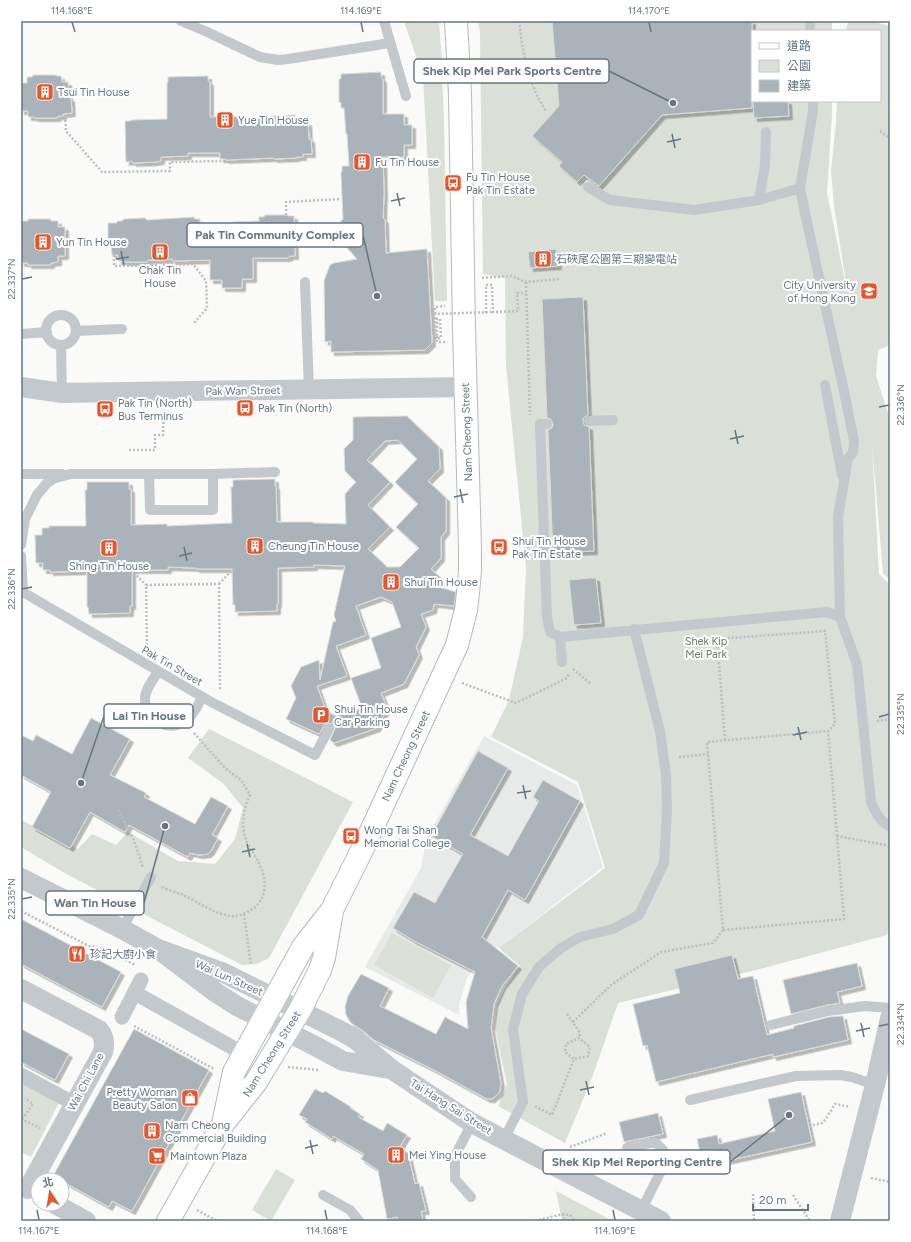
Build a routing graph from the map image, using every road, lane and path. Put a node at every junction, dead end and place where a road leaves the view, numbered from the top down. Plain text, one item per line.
1 (180, 21) edge
2 (384, 21) edge
3 (456, 21) edge
4 (519, 21) edge
5 (390, 43) junction
6 (406, 96) dead end
7 (813, 102) edge
8 (546, 111) dead end
9 (65, 116) dead end
10 (880, 131) dead end
11 (766, 132) dead end
12 (890, 138) edge
13 (222, 161) dead end
14 (588, 187) dead end
15 (800, 188) junction
16 (341, 199) dead end
17 (758, 200) junction
18 (286, 214) dead end
19 (114, 255) dead end
20 (477, 278) dead end
21 (560, 279) dead end
22 (305, 282) dead end
23 (526, 293) dead end
24 (435, 310) dead end
25 (493, 312) junction
26 (486, 313) junction
27 (431, 314) dead end
28 (435, 314) junction
29 (194, 323) dead end
30 (122, 329) dead end
31 (76, 331) junction
32 (47, 332) junction
33 (21, 334) edge
34 (449, 342) dead end
35 (61, 345) junction
36 (825, 385) dead end
37 (21, 387) edge
38 (465, 387) junction
39 (309, 390) junction
40 (62, 393) junction
41 (164, 415) dead end
42 (613, 420) dead end
43 (589, 421) dead end
44 (547, 424) dead end
45 (129, 450) dead end
46 (275, 472) dead end
47 (21, 474) edge
48 (70, 474) junction
49 (149, 474) junction
50 (213, 474) junction
51 (844, 480) junction
52 (21, 545) edge
53 (21, 556) edge
54 (234, 568) dead end
55 (131, 570) dead end
56 (219, 584) junction
57 (146, 585) junction
58 (22, 591) edge
59 (840, 618) junction
60 (634, 629) junction
61 (560, 637) junction
62 (148, 651) dead end
63 (562, 662) dead end
64 (158, 672) junction
65 (456, 681) dead end
66 (591, 684) dead end
67 (220, 690) dead end
68 (202, 697) junction
69 (329, 729) dead end
70 (828, 731) junction
71 (193, 732) dead end
72 (725, 740) junction
73 (708, 754) junction
74 (679, 757) dead end
75 (118, 810) dead end
76 (890, 826) edge
77 (837, 836) junction
78 (890, 846) edge
79 (147, 875) joint
80 (21, 878) edge
81 (160, 886) dead end
82 (332, 910) junction
83 (21, 911) edge
84 (244, 914) junction
85 (122, 929) junction
86 (723, 930) junction
87 (158, 949) junction
88 (251, 967) dead end
89 (138, 980) junction
90 (21, 989) edge
91 (275, 999) junction
92 (890, 1008) edge
93 (300, 1010) junction
94 (567, 1014) dead end
95 (890, 1018) edge
96 (262, 1019) junction
97 (128, 1022) joint
98 (572, 1022) junction
99 (771, 1025) dead end
100 (287, 1032) junction
101 (579, 1038) junction
102 (235, 1049) dead end
103 (574, 1059) junction
104 (287, 1066) dead end
105 (322, 1067) dead end
106 (391, 1069) junction
107 (215, 1070) dead end
108 (21, 1075) edge
109 (875, 1085) junction
110 (21, 1094) edge
111 (690, 1100) dead end
112 (75, 1104) junction
113 (531, 1104) dead end
114 (851, 1107) dead end
115 (21, 1119) edge
116 (472, 1123) junction
117 (223, 1124) junction
118 (814, 1125) dead end
119 (44, 1130) dead end
120 (607, 1133) dead end
121 (504, 1139) junction
122 (570, 1147) dead end
123 (628, 1148) dead end
124 (867, 1177) dead end
125 (890, 1182) edge
126 (29, 1190) edge
127 (753, 1194) dead end
128 (323, 1195) dead end
129 (793, 1195) dead end
130 (471, 1197) dead end
131 (197, 1210) dead end
132 (641, 1211) junction
133 (70, 1212) edge
134 (564, 1214) junction
135 (86, 1221) edge
136 (168, 1221) edge
137 (217, 1221) edge
138 (359, 1221) edge
139 (535, 1221) edge
140 (565, 1221) edge
141 (574, 1221) edge
142 (661, 1221) edge
143 (754, 1221) edge
144 (810, 1221) edge
145 (840, 1221) edge

1 - 5 lane
2 - 5 lane
3 - 38 main road, Nam Cheong Street
4 - 8 path
5 - 6 lane
7 - 15 lane
9 - 13 path
10 - 12 path
11 - 17 lane
14 - 17 lane
15 - 17 lane
15 - 51 lane, bridge
16 - 18 path
19 - 29 path
20 - 21 path
22 - 39 lane
23 - 25 path
24 - 28 path, bridge
25 - 26 path, bridge
25 - 26 path
26 - 28 path, bridge
27 - 28 path, bridge
28 - 34 path, bridge
30 - 31 lane
31 - 32 lane
31 - 35 lane
32 - 33 lane
32 - 35 lane
35 - 40 lane
36 - 51 lane
37 - 40 street, Pak Wan Street
38 - 39 street, Pak Wan Street
38 - 82 main road, Nam Cheong Street
39 - 40 street, Pak Wan Street
41 - 45 path
42 - 43 lane
44 - 61 lane
46 - 50 lane
47 - 48 lane
48 - 49 lane
48 - 52 lane
49 - 50 lane
49 - 50 lane
51 - 59 lane
53 - 58 lane
54 - 56 path
55 - 57 path
56 - 57 path
56 - 67 path
57 - 62 path
58 - 64 lane, Pak Tin Street
59 - 60 lane
59 - 76 lane
60 - 61 lane
60 - 121 lane
61 - 63 lane
64 - 68 lane, Pak Tin Street
64 - 68 lane
65 - 66 path
68 - 69 lane, Pak Tin Street
70 - 72 path
70 - 72 path
70 - 77 path
71 - 84 path
72 - 73 path
73 - 74 path
73 - 86 path
75 - 79 path
77 - 78 path
77 - 86 path
79 - 85 lane
80 - 85 street, Wai Lun Street
81 - 84 path
82 - 91 main road, Nam Cheong Street
82 - 93 main road, Nam Cheong Street
83 - 89 path
84 - 88 path
85 - 87 street, Wai Lun Street
86 - 98 path
87 - 91 street, Wai Lun Street
87 - 96 street, Wai Lun Street
89 - 97 street
89 - 102 street
90 - 112 street, Wai Chi Lane
91 - 93 street, Wai Lun Street
91 - 96 main road, Nam Cheong Street
92 - 99 lane
93 - 100 main road, Nam Cheong Street
93 - 106 street, Tai Hang Sai Street
94 - 98 path
95 - 109 street
96 - 100 street, Wai Lun Street
96 - 117 main road, Nam Cheong Street
97 - 107 path
98 - 101 path
100 - 106 street, Tai Hang Sai Street
100 - 117 main road, Nam Cheong Street
101 - 103 path
101 - 103 path
103 - 113 path
104 - 105 path
106 - 116 street, Tai Hang Sai Street
108 - 112 street
109 - 111 lane
109 - 145 street
110 - 115 path
112 - 126 street, Wai Chi Lane
114 - 118 path
115 - 119 path
116 - 121 street, Tai Hang Sai Street
116 - 130 lane
117 - 136 main road, Nam Cheong Street
120 - 122 path, bridge
121 - 132 street, Tai Hang Sai Street
123 - 132 lane
124 - 125 path
127 - 143 path
128 - 138 lane
129 - 144 path
131 - 137 path
132 - 142 street, Tai Hang Sai Street
133 - 135 street
134 - 139 path
134 - 140 path
134 - 141 path

